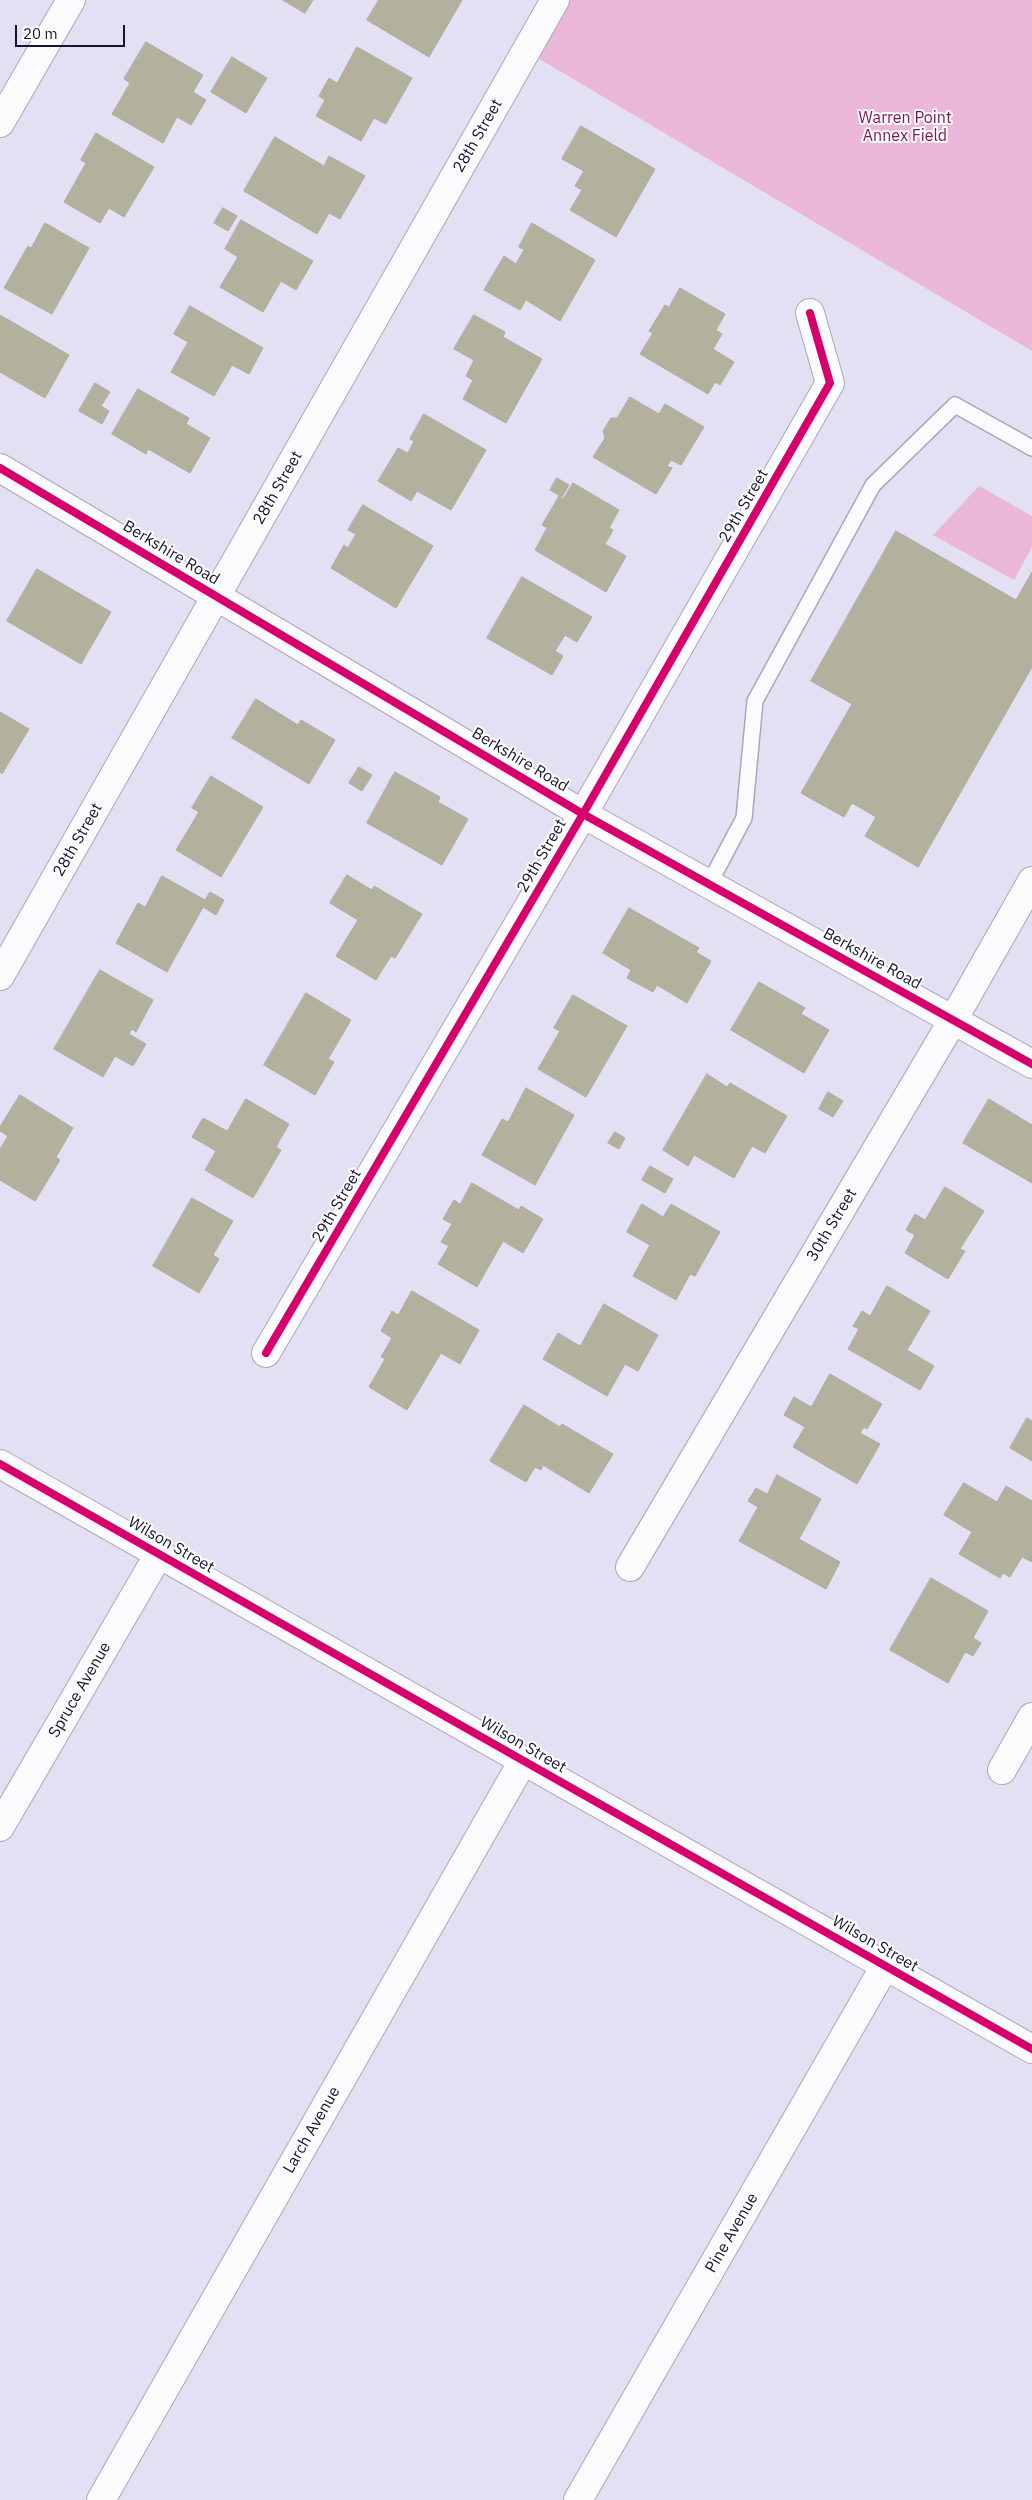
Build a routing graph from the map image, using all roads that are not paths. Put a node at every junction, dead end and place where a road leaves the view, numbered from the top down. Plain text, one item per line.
1 (71, 0) edge
2 (555, 0) edge
3 (0, 123) edge
4 (810, 312) dead end
5 (1032, 448) edge
6 (0, 468) edge
7 (217, 597) junction
8 (583, 814) junction
9 (1032, 881) edge
10 (708, 884) junction
11 (0, 976) edge
12 (953, 1020) junction
13 (1032, 1064) edge
14 (266, 1353) dead end
15 (0, 1464) edge
16 (159, 1554) junction
17 (630, 1567) dead end
18 (1032, 1717) edge
19 (523, 1761) junction
20 (1002, 1770) dead end
21 (0, 1826) edge
22 (885, 1966) junction
23 (1032, 2049) edge
24 (100, 2500) edge
25 (578, 2500) edge

1 - 3 street
2 - 7 street, 28th Street
4 - 8 street, 29th Street
5 - 10 lane
6 - 7 street, Berkshire Road
7 - 8 street, Berkshire Road
7 - 11 street, 28th Street
8 - 10 street, Berkshire Road
8 - 14 street, 29th Street
9 - 12 street, 30th Street
10 - 12 street, Berkshire Road
12 - 13 street, Berkshire Road
12 - 17 street, 30th Street
15 - 16 street, Wilson Street
16 - 19 street, Wilson Street
16 - 21 street, Spruce Avenue
18 - 20 street
19 - 22 street, Wilson Street
19 - 24 street, Larch Avenue
22 - 23 street, Wilson Street
22 - 25 street, Pine Avenue

